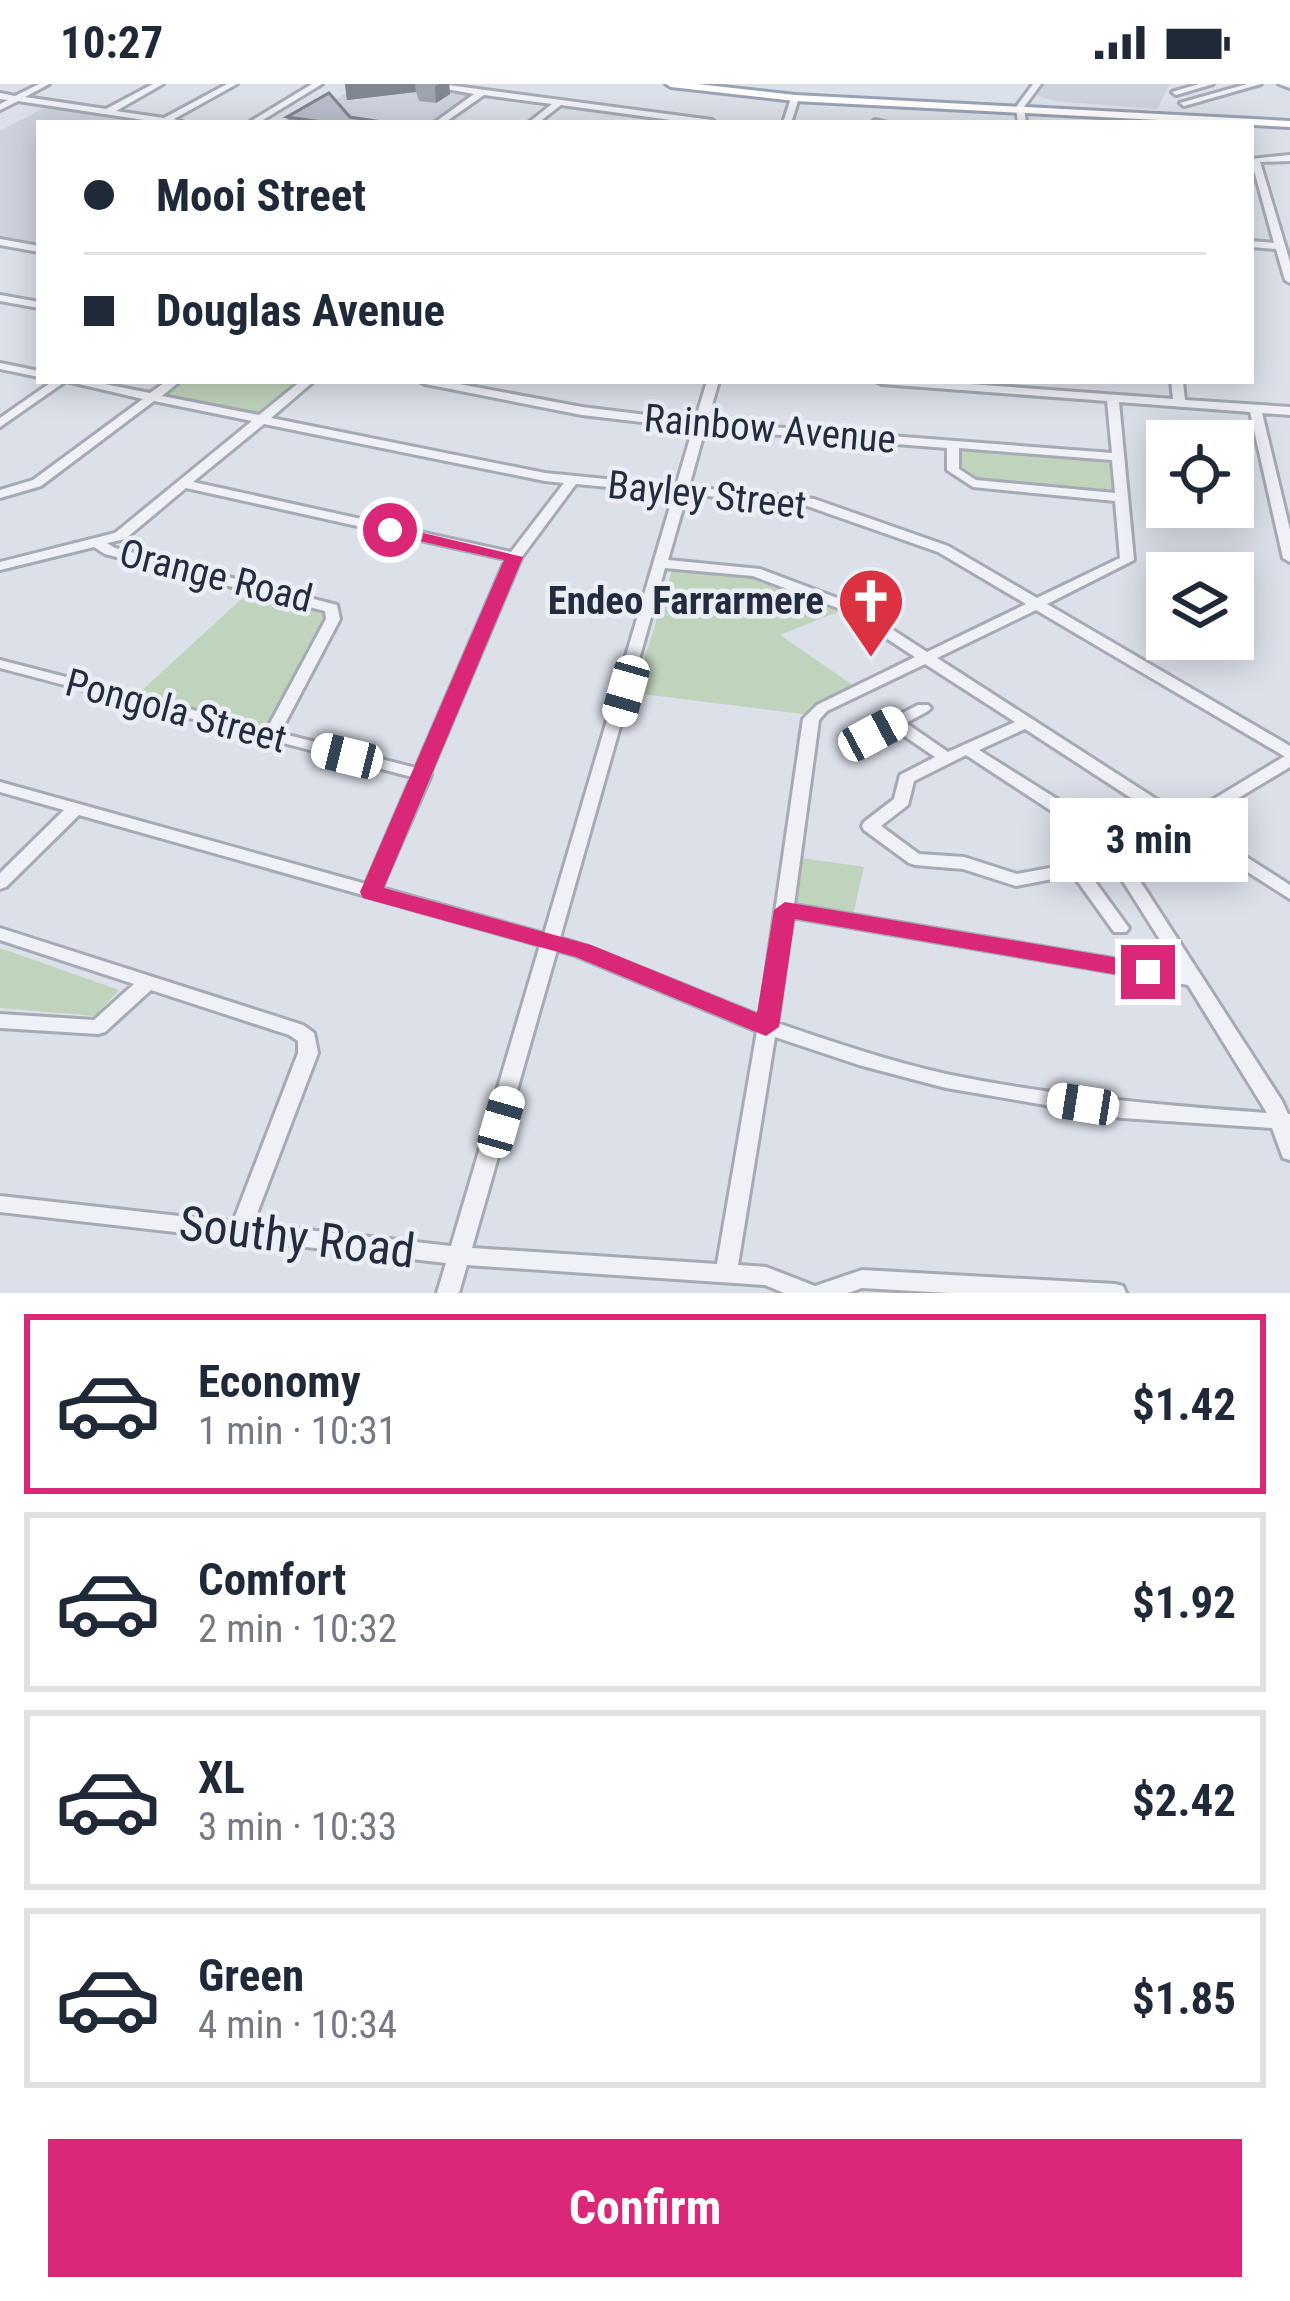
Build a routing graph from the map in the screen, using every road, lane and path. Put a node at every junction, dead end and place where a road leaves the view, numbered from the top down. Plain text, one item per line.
1 (45, 84) edge
2 (159, 84) edge
3 (233, 84) edge
4 (318, 84) edge
5 (422, 84) edge
6 (671, 84) edge
7 (707, 84) edge
8 (1209, 84) edge
9 (1258, 84) edge
10 (486, 88) edge
11 (1032, 90) edge
12 (1176, 92) dead end
13 (0, 96) edge
14 (795, 98) junction
15 (17, 99) junction
16 (559, 103) junction
17 (1184, 103) dead end
18 (984, 106) junction
19 (0, 107) edge
20 (701, 109) dead end
21 (1064, 111) junction
22 (106, 112) junction
23 (632, 112) junction
24 (1021, 116) edge
25 (159, 120) edge
26 (168, 120) edge
27 (257, 120) edge
28 (438, 120) edge
29 (536, 120) edge
30 (623, 120) edge
31 (688, 120) joint
32 (788, 120) edge
33 (1234, 120) edge
34 (1254, 121) edge
35 (1290, 123) edge
36 (1254, 158) edge
37 (1290, 158) edge
38 (0, 242) edge
39 (1254, 244) edge
40 (1280, 246) junction
41 (36, 248) edge
42 (1290, 280) edge
43 (0, 298) edge
44 (36, 304) edge
45 (0, 366) edge
46 (36, 373) edge
47 (57, 384) edge
48 (87, 384) edge
49 (170, 384) edge
50 (304, 384) edge
51 (440, 384) edge
52 (712, 384) edge
53 (967, 384) edge
54 (1177, 384) edge
55 (1023, 386) edge
56 (152, 397) junction
57 (1113, 398) junction
58 (1179, 402) junction
59 (1255, 408) junction
60 (1290, 411) edge
61 (261, 419) junction
62 (0, 423) edge
63 (700, 425) junction
64 (953, 445) junction
65 (1119, 457) junction
66 (1270, 471) junction
67 (1290, 473) edge
68 (572, 481) junction
69 (184, 484) junction
70 (683, 491) junction
71 (0, 494) edge
72 (1123, 498) junction
73 (99, 544) junction
74 (514, 557) junction
75 (1290, 558) edge
76 (662, 564) junction
77 (0, 566) edge
78 (1037, 605) junction
79 (927, 658) junction
80 (0, 664) edge
81 (923, 708) dead end
82 (1022, 719) junction
83 (895, 723) junction
84 (873, 734) dead end
85 (271, 736) junction
86 (967, 749) junction
87 (944, 756) junction
88 (1290, 756) edge
89 (423, 775) junction
90 (0, 787) edge
91 (1059, 808) dead end
92 (75, 809) junction
93 (1183, 824) junction
94 (0, 883) edge
95 (371, 892) junction
96 (1290, 893) edge
97 (785, 910) junction
98 (1120, 928) dead end
99 (0, 934) edge
100 (553, 944) junction
101 (1193, 980) junction
102 (147, 983) junction
103 (0, 1021) edge
104 (766, 1027) junction
105 (1286, 1122) edge
106 (1290, 1153) edge
107 (0, 1204) edge
108 (240, 1230) junction
109 (461, 1256) junction
110 (726, 1272) junction
111 (448, 1293) edge
112 (807, 1293) edge
113 (822, 1293) edge
114 (1114, 1293) edge

1 - 15 street
2 - 22 street
3 - 26 street
4 - 27 street
5 - 10 street
6 - 14 main road
7 - 18 main road
8 - 12 street
9 - 17 street
10 - 16 street
10 - 28 street
11 - 18 main road
11 - 21 main road
11 - 24 street
13 - 15 street
14 - 18 main road
14 - 32 street
15 - 19 street
15 - 22 street
16 - 23 street
16 - 29 street
18 - 24 main road
20 - 31 street
21 - 24 main road
21 - 33 main road
22 - 25 street
23 - 30 street
23 - 31 street
34 - 35 main road
36 - 37 street
36 - 40 street
38 - 41 street
39 - 40 street
40 - 42 street
43 - 44 street
45 - 46 street
47 - 62 street
48 - 56 street, Bayley Street
49 - 56 street
50 - 61 street
51 - 63 street, Rainbow Avenue
52 - 63 street
53 - 55 street
54 - 58 street
55 - 57 street
56 - 61 street, Bayley Street
56 - 71 street
57 - 58 street
57 - 65 street
58 - 59 street
59 - 60 street
59 - 66 street
61 - 68 street, Bayley Street
61 - 69 street
63 - 64 street, Rainbow Avenue
63 - 70 street
64 - 65 street, Rainbow Avenue
64 - 72 street
65 - 72 street
66 - 67 street
66 - 75 street
68 - 70 street, Bayley Street
68 - 74 street
69 - 73 street
69 - 74 street
70 - 76 street
70 - 78 street, Bayley Street
72 - 78 street
73 - 77 street
73 - 85 street, Orange Road
74 - 89 street
76 - 79 street
76 - 100 street
78 - 79 street
78 - 88 street, Bayley Street
79 - 82 street
79 - 97 street
80 - 85 street, Pongola Street
81 - 83 street
82 - 86 street
82 - 93 street
83 - 84 street
83 - 87 street
85 - 89 street, Pongola Street
86 - 87 street
86 - 91 street
87 - 98 street
88 - 93 street
89 - 95 street
90 - 92 street
92 - 94 street
92 - 95 street
93 - 96 street
93 - 101 street
95 - 100 street
97 - 101 street
97 - 104 street
99 - 102 street
100 - 104 street
100 - 109 street
101 - 105 street
102 - 103 street
102 - 108 street
104 - 105 street
104 - 110 street
105 - 106 street
107 - 108 street, Southy Road
108 - 109 street, Southy Road
109 - 110 street, Southy Road
109 - 111 street
110 - 112 street, Southy Road
113 - 114 street

